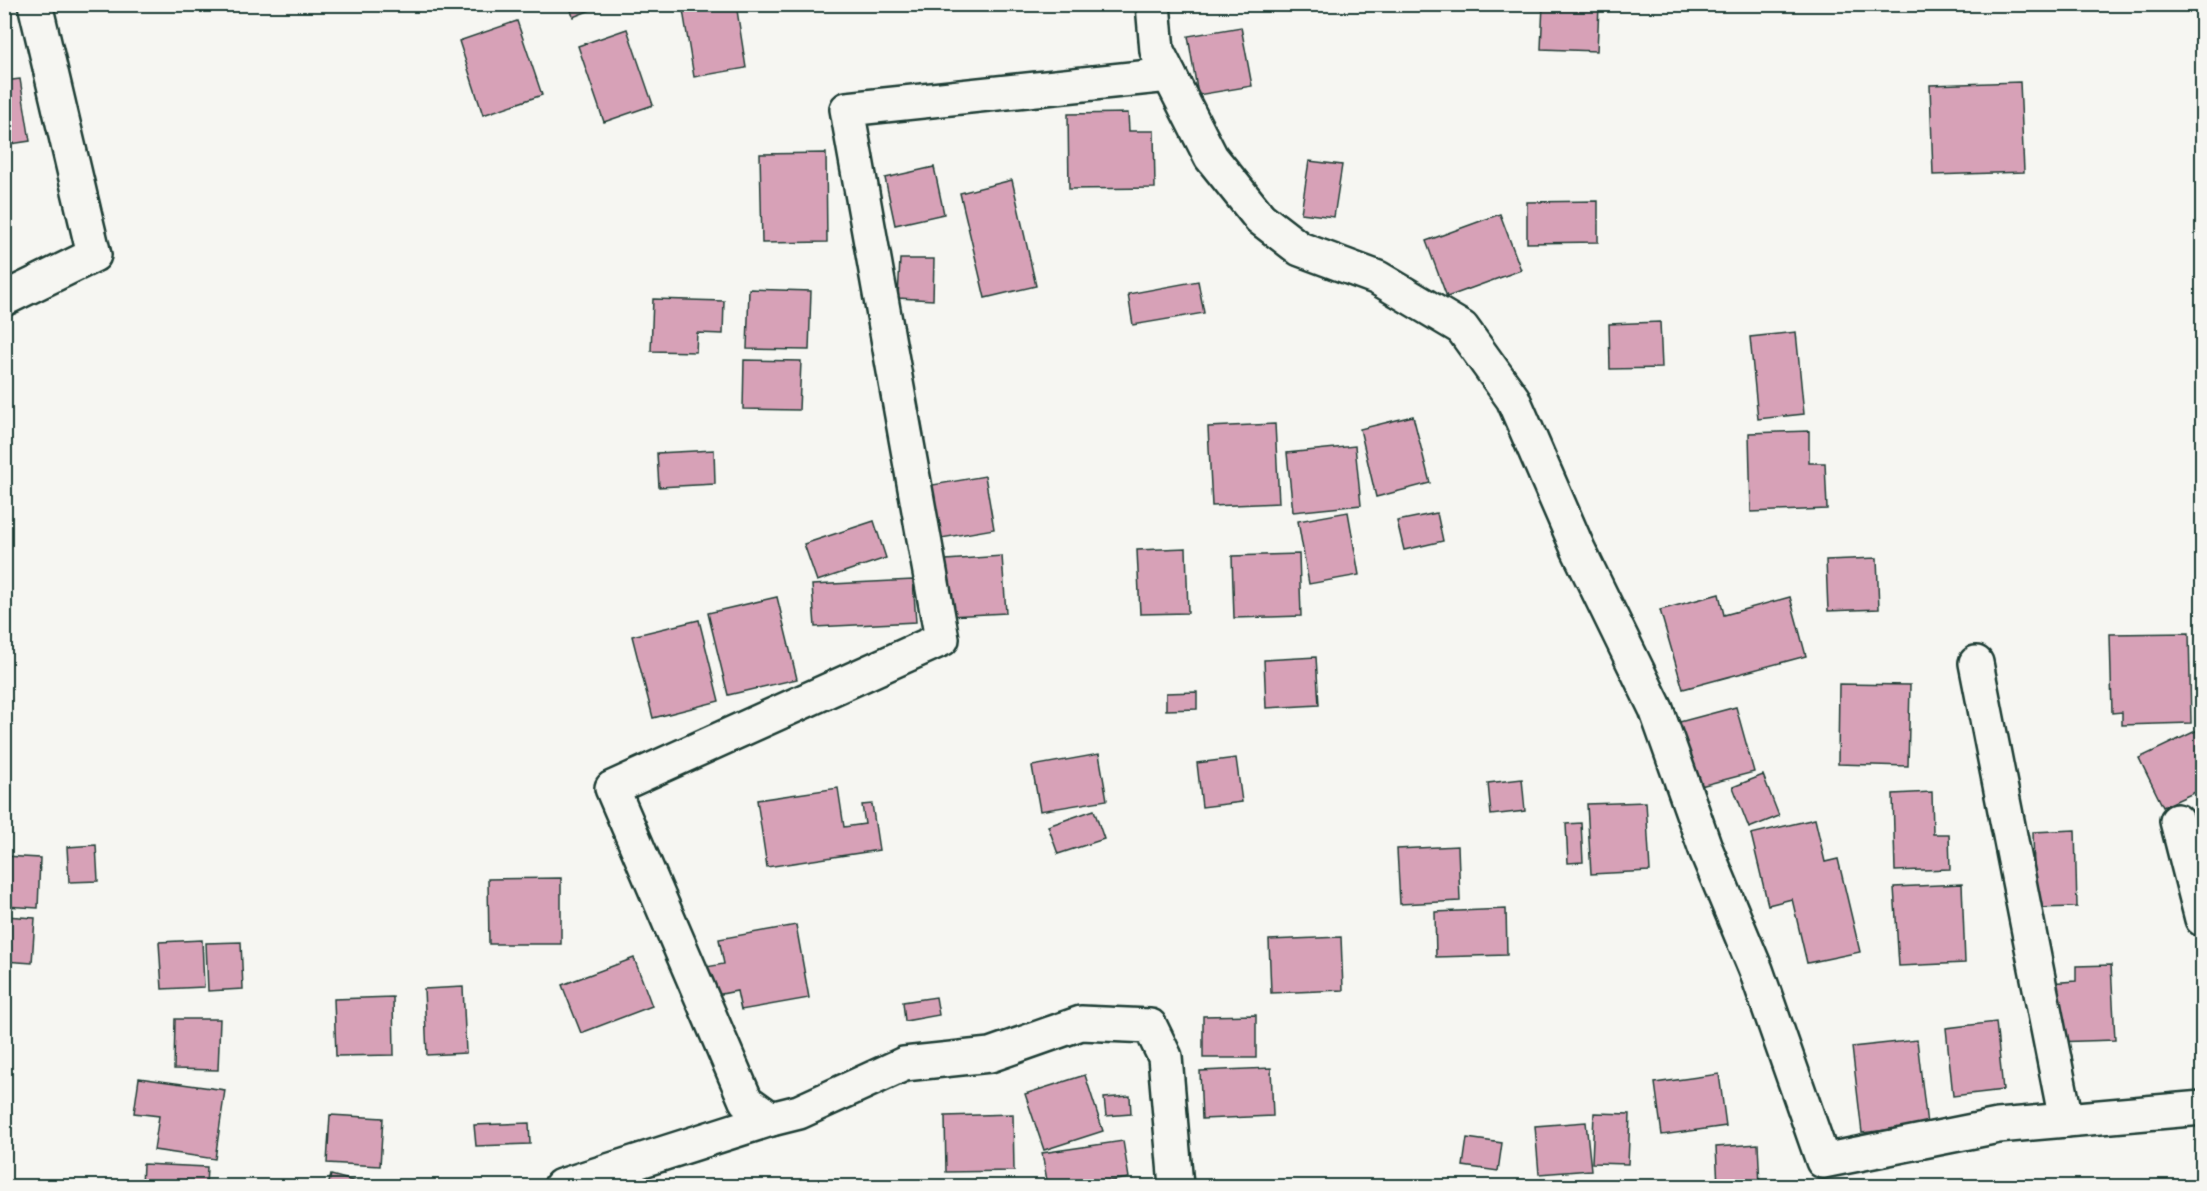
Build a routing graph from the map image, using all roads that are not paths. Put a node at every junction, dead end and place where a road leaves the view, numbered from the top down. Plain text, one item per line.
1 (35, 4) edge
2 (1153, 4) edge
3 (1169, 75) junction
4 (4, 299) edge
5 (1976, 663) dead end
6 (2177, 821) dead end
7 (2202, 919) edge
8 (2202, 1108) edge
9 (771, 1119) junction
10 (2066, 1120) junction
11 (561, 1186) edge
12 (1176, 1186) edge

1 - 4 street
2 - 3 street
3 - 9 street
3 - 10 street
5 - 10 street
6 - 7 street
8 - 10 street
9 - 11 street
9 - 12 street

